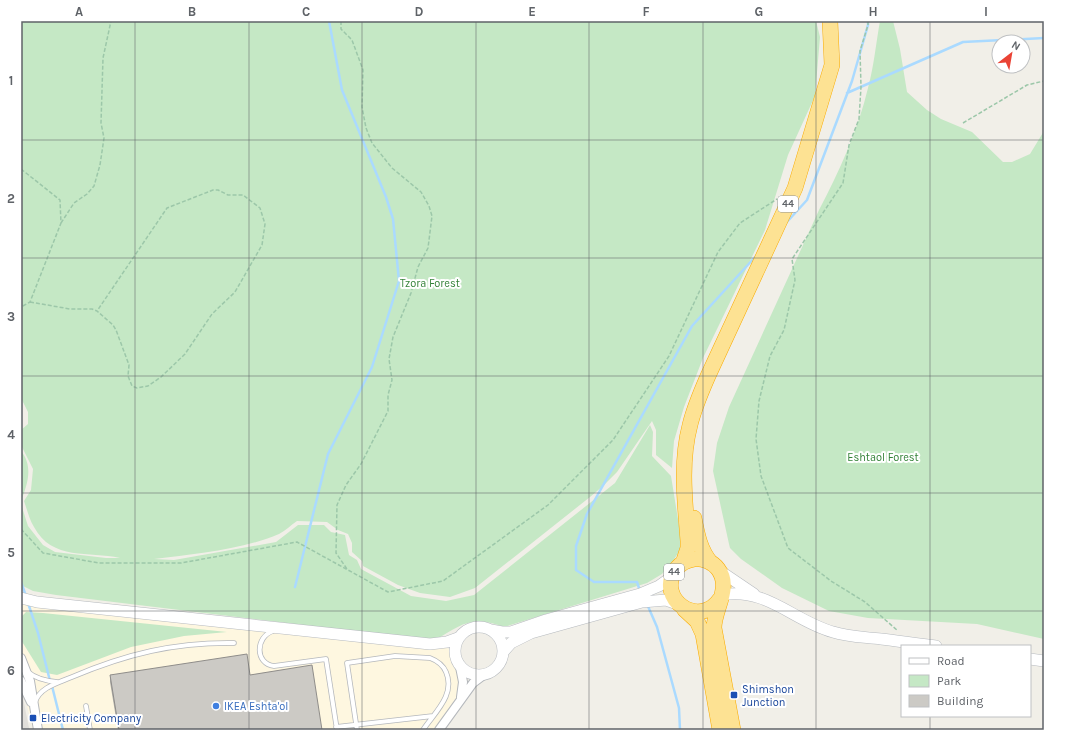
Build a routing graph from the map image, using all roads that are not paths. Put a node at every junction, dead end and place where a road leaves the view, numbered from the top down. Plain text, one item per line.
1 (830, 21) edge
2 (708, 376) junction
3 (683, 563) junction
4 (715, 567) junction
5 (672, 576) junction
6 (645, 597) junction
7 (721, 597) junction
8 (763, 599) junction
9 (21, 602) edge
10 (682, 607) junction
11 (285, 629) junction
12 (491, 630) junction
13 (458, 638) junction
14 (234, 643) dead end
15 (430, 644) junction
16 (930, 645) edge
17 (503, 652) junction
18 (21, 658) edge
19 (1031, 659) edge
20 (1044, 661) edge
21 (458, 663) junction
22 (28, 671) junction
23 (485, 674) junction
24 (21, 681) edge
25 (62, 682) junction
26 (460, 701) junction
27 (34, 706) junction
28 (86, 706) dead end
29 (433, 716) junction
30 (356, 724) junction
31 (336, 728) edge
32 (38, 730) edge
33 (90, 730) edge
34 (357, 730) edge
35 (423, 730) edge
36 (439, 730) edge
37 (720, 730) edge
38 (732, 730) edge

1 - 2 highway, 44
2 - 3 highway, 44
2 - 4 highway, 44
3 - 4 highway, 44
3 - 5 highway, 44
4 - 7 highway, 44
4 - 8 street
5 - 6 street
5 - 10 highway, 44
6 - 10 street
6 - 12 street
6 - 17 street
7 - 8 street
7 - 10 highway
7 - 38 highway, 44
8 - 16 street
9 - 11 street
10 - 37 highway, 44
11 - 15 street
11 - 31 lane
12 - 13 street
12 - 17 street
13 - 15 street
13 - 21 street
14 - 25 lane
15 - 21 street
17 - 23 street
18 - 22 street
19 - 20 street
21 - 23 street
21 - 26 street
22 - 25 lane
22 - 27 street
23 - 26 street
24 - 27 street
25 - 27 lane
26 - 36 street
27 - 32 street
28 - 33 lane
29 - 30 lane
29 - 30 lane
29 - 35 lane
30 - 31 lane
30 - 34 lane

